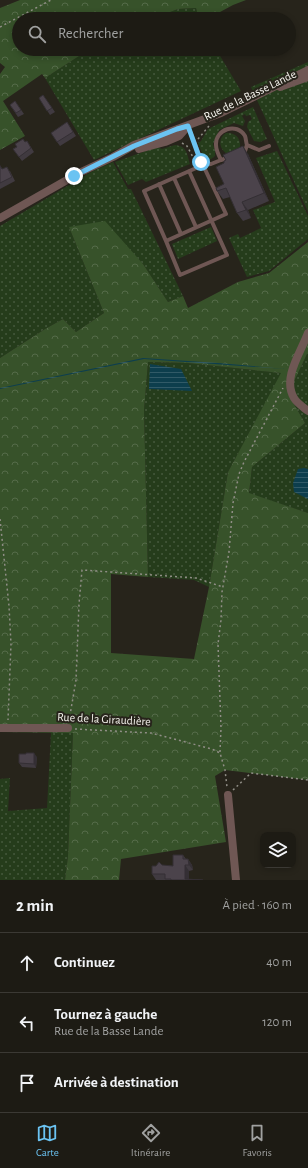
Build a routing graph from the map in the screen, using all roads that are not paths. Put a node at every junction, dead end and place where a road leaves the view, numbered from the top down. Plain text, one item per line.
1 (308, 70) edge
2 (308, 77) edge
3 (260, 94) junction
4 (188, 126) junction
5 (247, 145) junction
6 (269, 146) dead end
7 (240, 154) edge
8 (233, 157) edge
9 (221, 160) junction
10 (203, 165) junction
11 (189, 171) junction
12 (174, 178) junction
13 (159, 184) junction
14 (0, 218) edge
15 (211, 221) junction
16 (196, 227) junction
17 (181, 234) junction
18 (166, 241) junction
19 (308, 333) edge
20 (308, 411) edge
21 (4, 728) edge
22 (68, 728) road end
23 (229, 794) road end
24 (236, 880) edge

1 - 3 street, Rue de la Basse Lande
2 - 3 street, Rue de la Basse Lande
3 - 4 street, Rue de la Basse Lande
4 - 10 lane
4 - 14 street, Rue de la Basse Lande
5 - 6 lane
5 - 7 lane
5 - 9 lane
8 - 9 lane
9 - 10 lane
10 - 11 lane
10 - 15 lane
11 - 12 lane
11 - 15 lane
12 - 13 lane
12 - 16 lane
13 - 17 lane
13 - 18 lane
15 - 16 lane
15 - 18 lane
16 - 17 lane
17 - 18 lane
19 - 20 street
21 - 22 street, Rue de la Giraudière
23 - 24 street

